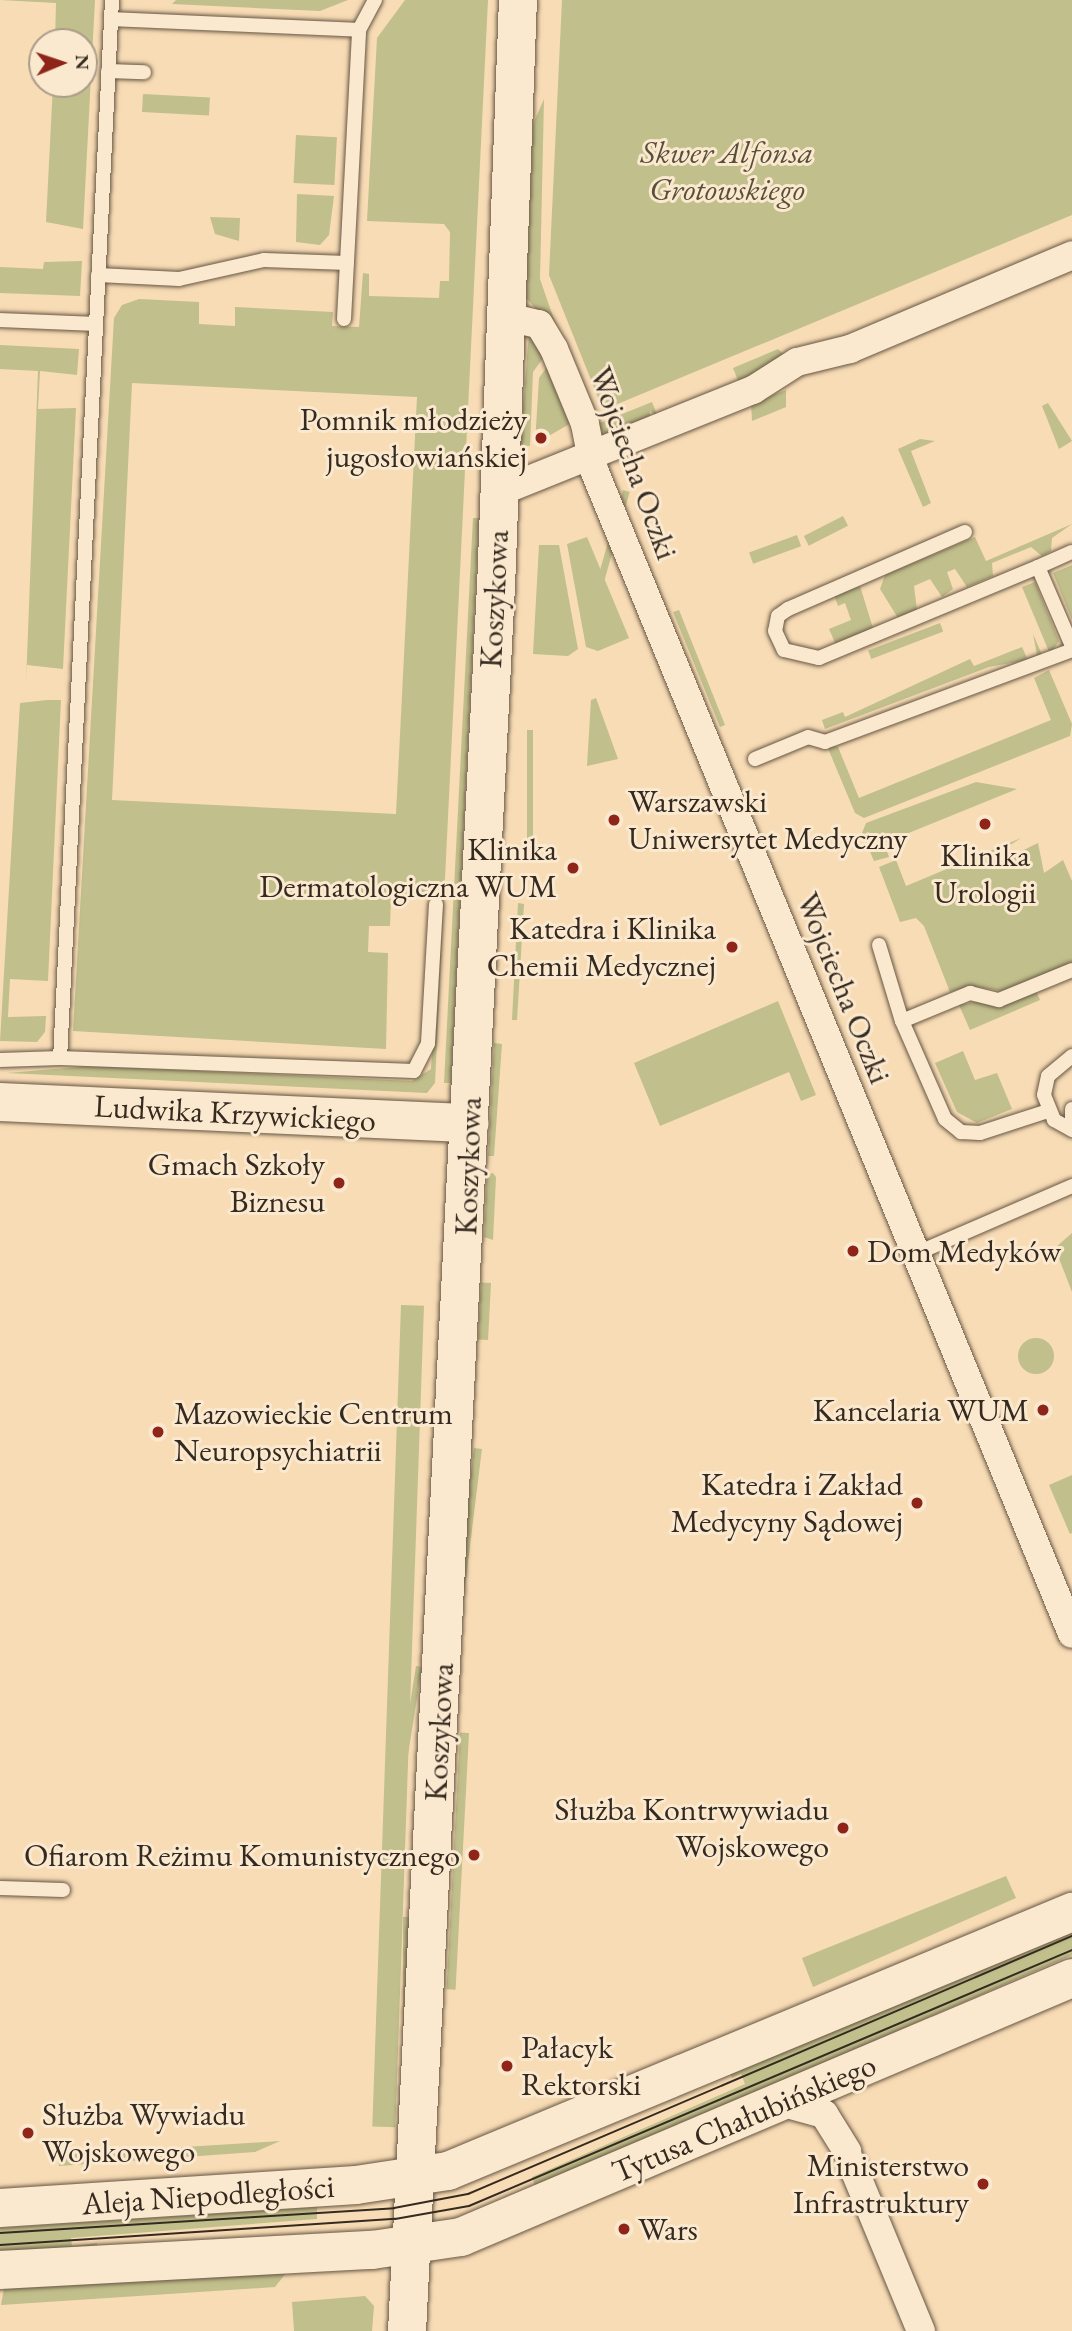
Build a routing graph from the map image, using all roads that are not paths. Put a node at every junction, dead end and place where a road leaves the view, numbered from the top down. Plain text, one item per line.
1 (111, 0) edge
2 (374, 0) edge
3 (518, 0) edge
4 (111, 19) junction
5 (359, 30) junction
6 (108, 71) junction
7 (144, 72) dead end
8 (1072, 255) edge
9 (347, 263) junction
10 (98, 275) junction
11 (503, 316) junction
12 (344, 318) dead end
13 (0, 320) edge
14 (96, 324) junction
15 (591, 456) junction
16 (499, 492) junction
17 (965, 532) dead end
18 (1072, 552) edge
19 (1038, 567) junction
20 (1072, 648) edge
21 (755, 759) dead end
22 (436, 904) dead end
23 (879, 945) dead end
24 (1072, 970) edge
25 (902, 1021) junction
26 (1072, 1056) edge
27 (61, 1058) junction
28 (0, 1060) edge
29 (0, 1102) edge
30 (1072, 1109) edge
31 (1048, 1111) junction
32 (470, 1123) junction
33 (1072, 1124) edge
34 (1072, 1130) edge
35 (1072, 1186) edge
36 (915, 1254) junction
37 (1072, 1634) edge
38 (0, 1888) edge
39 (63, 1890) dead end
40 (1072, 1912) edge
41 (1072, 1978) edge
42 (780, 2102) junction
43 (416, 2178) junction
44 (0, 2208) edge
45 (412, 2246) junction
46 (0, 2270) edge
47 (407, 2331) edge
48 (921, 2331) edge

1 - 4 lane
2 - 5 lane
3 - 11 street, Koszykowa
4 - 5 lane
4 - 6 lane
5 - 9 lane
6 - 7 lane
6 - 10 lane
8 - 15 street
9 - 10 lane
9 - 12 lane
10 - 14 lane
11 - 15 street, Wojciecha Oczki
11 - 16 street, Koszykowa
13 - 14 lane
14 - 27 lane
15 - 16 street
15 - 36 street, Wojciecha Oczki
16 - 32 street, Koszykowa
17 - 19 lane
18 - 19 lane
19 - 20 lane
20 - 21 lane
22 - 27 lane
23 - 25 lane
24 - 25 lane
25 - 31 lane
26 - 31 lane
27 - 28 lane
29 - 32 street, Ludwika Krzywickiego
30 - 33 lane
31 - 34 lane
32 - 43 street, Koszykowa
35 - 36 lane
36 - 37 street, Wojciecha Oczki
38 - 39 lane
40 - 43 street, Tytusa Chałubińskiego
41 - 42 street, Tytusa Chałubińskiego
42 - 45 street, Tytusa Chałubińskiego
42 - 48 street
43 - 44 street, Aleja Niepodległości
43 - 45 street, Koszykowa
45 - 46 street, Aleja Niepodległości
45 - 47 street, Koszykowa

